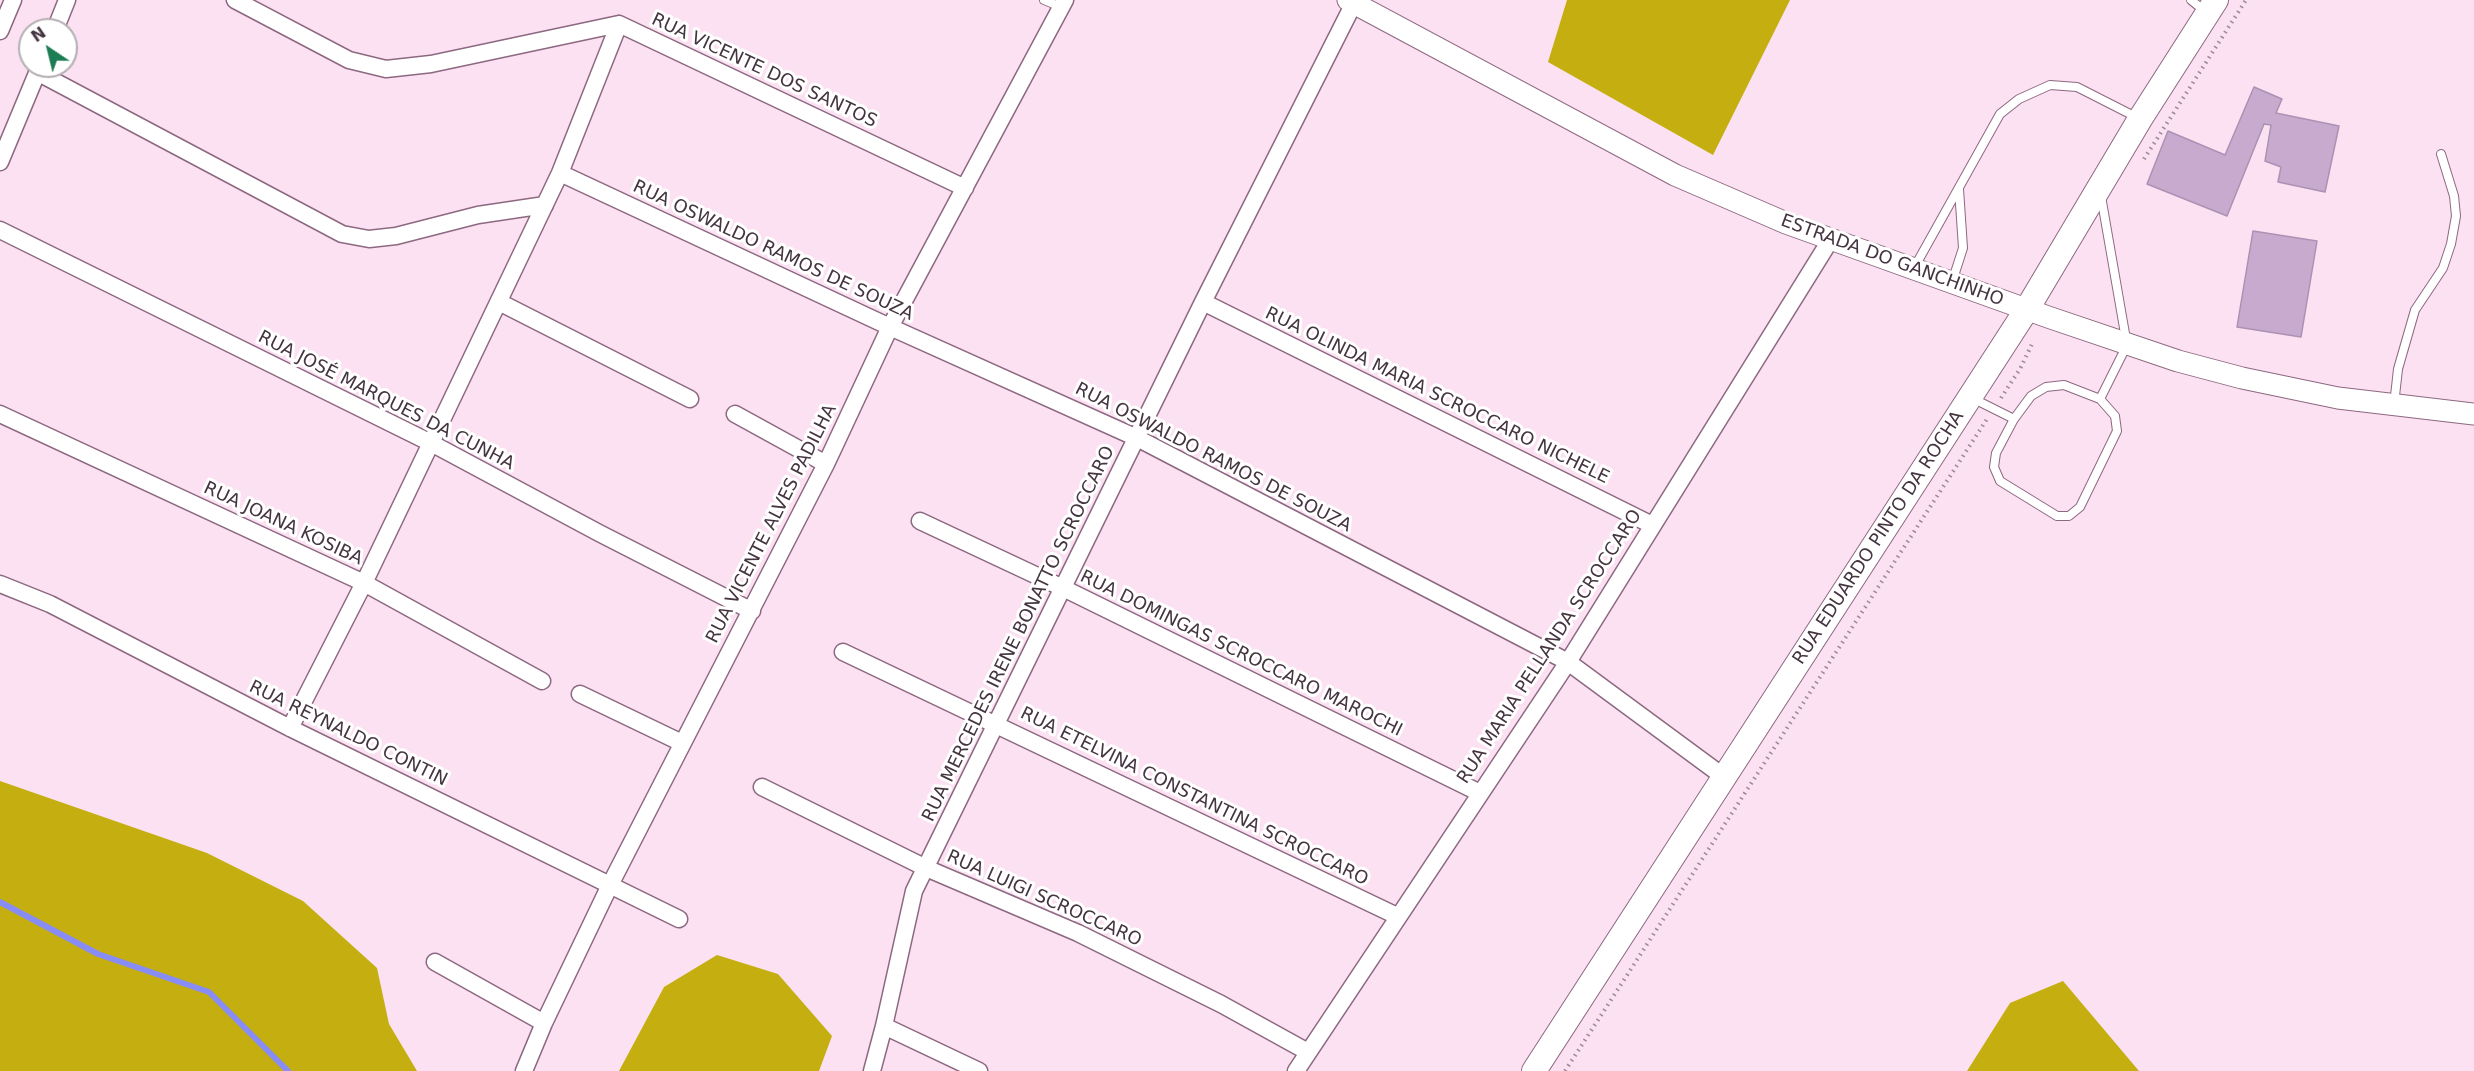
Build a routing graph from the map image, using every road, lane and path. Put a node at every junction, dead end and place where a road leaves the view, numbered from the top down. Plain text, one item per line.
1 (13, 0) edge
2 (67, 0) edge
3 (235, 0) edge
4 (1044, 0) edge
5 (2246, 0) edge
6 (1352, 1) edge
7 (1063, 4) edge
8 (2205, 4) edge
9 (60, 18) edge
10 (619, 24) junction
11 (0, 31) edge
12 (35, 78) edge
13 (56, 78) edge
14 (2140, 119) junction
15 (2441, 153) dead end
16 (0, 162) edge
17 (2138, 168) dead end
18 (560, 173) junction
19 (2099, 186) junction
20 (965, 188) junction
21 (1959, 188) junction
22 (545, 205) junction
23 (0, 230) edge
24 (1831, 239) junction
25 (1914, 269) junction
26 (1952, 283) junction
27 (499, 302) junction
28 (1203, 302) junction
29 (2026, 309) junction
30 (890, 327) junction
31 (2036, 338) dead end
32 (2127, 345) junction
33 (1970, 397) junction
34 (690, 399) dead end
35 (2100, 399) junction
36 (2394, 406) junction
37 (1994, 409) junction
38 (0, 414) edge
39 (735, 414) dead end
40 (2474, 414) edge
41 (2014, 419) junction
42 (1137, 438) junction
43 (431, 443) junction
44 (826, 464) junction
45 (920, 521) dead end
46 (1652, 525) junction
47 (364, 583) junction
48 (0, 584) edge
49 (1063, 588) junction
50 (752, 611) junction
51 (843, 652) dead end
52 (1568, 662) junction
53 (542, 681) dead end
54 (580, 694) dead end
55 (996, 724) junction
56 (290, 728) junction
57 (682, 744) junction
58 (1724, 777) junction
59 (762, 787) dead end
60 (1480, 793) junction
61 (926, 868) junction
62 (610, 885) junction
63 (1397, 916) junction
64 (680, 919) dead end
65 (435, 962) dead end
66 (544, 1023) junction
67 (884, 1026) junction
68 (1308, 1052) junction
69 (524, 1071) edge
70 (872, 1071) edge
71 (979, 1071) edge
72 (1296, 1071) edge
73 (1534, 1071) edge
74 (1565, 1071) edge

1 - 11 street
2 - 9 street
3 - 10 street
4 - 7 lane
5 - 17 path
6 - 24 street, ESTRADA DO GANCHINHO
6 - 28 street, RUA MERCEDES IRENE BONATTO SCROCCARO
7 - 20 street, RUA VICENTE ALVES PADILHA
8 - 14 main road, RUA EDUARDO PINTO DA ROCHA
10 - 18 street
10 - 20 street, RUA VICENTE DOS SANTOS
12 - 16 street
13 - 22 street
14 - 19 main road, RUA EDUARDO PINTO DA ROCHA
14 - 21 lane
15 - 36 lane
18 - 22 street
18 - 30 street, RUA OSWALDO RAMOS DE SOUZA
19 - 29 main road, RUA EDUARDO PINTO DA ROCHA
19 - 32 lane
20 - 30 street, RUA VICENTE ALVES PADILHA
21 - 25 lane
21 - 26 lane
22 - 27 street
23 - 43 street, RUA JOSÉ MARQUES DA CUNHA
24 - 25 street, ESTRADA DO GANCHINHO
24 - 46 street, RUA MARIA PELLANDA SCROCCARO
25 - 26 street, ESTRADA DO GANCHINHO
26 - 29 street, ESTRADA DO GANCHINHO
27 - 34 street
27 - 43 street
28 - 42 street, RUA MERCEDES IRENE BONATTO SCROCCARO
28 - 46 street, RUA OLINDA MARIA SCROCCARO NICHELE
29 - 32 street, ESTRADA DO GANCHINHO
29 - 33 main road, RUA EDUARDO PINTO DA ROCHA
30 - 42 street, RUA OSWALDO RAMOS DE SOUZA
30 - 44 street, RUA VICENTE ALVES PADILHA
31 - 37 path
32 - 35 lane
32 - 36 street, ESTRADA DO GANCHINHO
33 - 37 lane
33 - 58 main road, RUA EDUARDO PINTO DA ROCHA
35 - 41 lane
35 - 41 lane
36 - 40 street, ESTRADA DO GANCHINHO
37 - 41 lane
37 - 74 path
38 - 47 street, RUA JOANA KOSIBA
39 - 44 street
42 - 49 street, RUA MERCEDES IRENE BONATTO SCROCCARO
42 - 52 street, RUA OSWALDO RAMOS DE SOUZA
43 - 47 street
43 - 50 street, RUA JOSÉ MARQUES DA CUNHA
44 - 50 street, RUA VICENTE ALVES PADILHA
45 - 49 street, RUA DOMINGAS SCROCCARO MAROCHI
46 - 52 street, RUA MARIA PELLANDA SCROCCARO
47 - 53 street, RUA JOANA KOSIBA
47 - 56 street
48 - 56 street, RUA REYNALDO CONTIN
49 - 55 street, RUA MERCEDES IRENE BONATTO SCROCCARO
49 - 60 street, RUA DOMINGAS SCROCCARO MAROCHI
50 - 57 street, RUA VICENTE ALVES PADILHA
51 - 55 street, RUA ETELVINA CONSTANTINA SCROCCARO
52 - 58 street, RUA OSWALDO RAMOS DE SOUZA
52 - 60 street, RUA MARIA PELLANDA SCROCCARO
54 - 57 street
55 - 61 street, RUA MERCEDES IRENE BONATTO SCROCCARO
55 - 63 street, RUA ETELVINA CONSTANTINA SCROCCARO
56 - 62 street, RUA REYNALDO CONTIN
57 - 62 street, RUA VICENTE ALVES PADILHA
58 - 73 main road, RUA EDUARDO PINTO DA ROCHA
59 - 61 street, RUA LUIGI SCROCCARO
60 - 63 street, RUA MARIA PELLANDA SCROCCARO
61 - 67 street, RUA MERCEDES IRENE BONATTO SCROCCARO
61 - 68 street, RUA LUIGI SCROCCARO
62 - 64 street, RUA REYNALDO CONTIN
62 - 66 street, RUA VICENTE ALVES PADILHA
63 - 68 street, RUA MARIA PELLANDA SCROCCARO
65 - 66 street
66 - 69 street, RUA VICENTE ALVES PADILHA
67 - 70 street, RUA MERCEDES IRENE BONATTO SCROCCARO
67 - 71 street
68 - 72 street, RUA MARIA PELLANDA SCROCCARO

